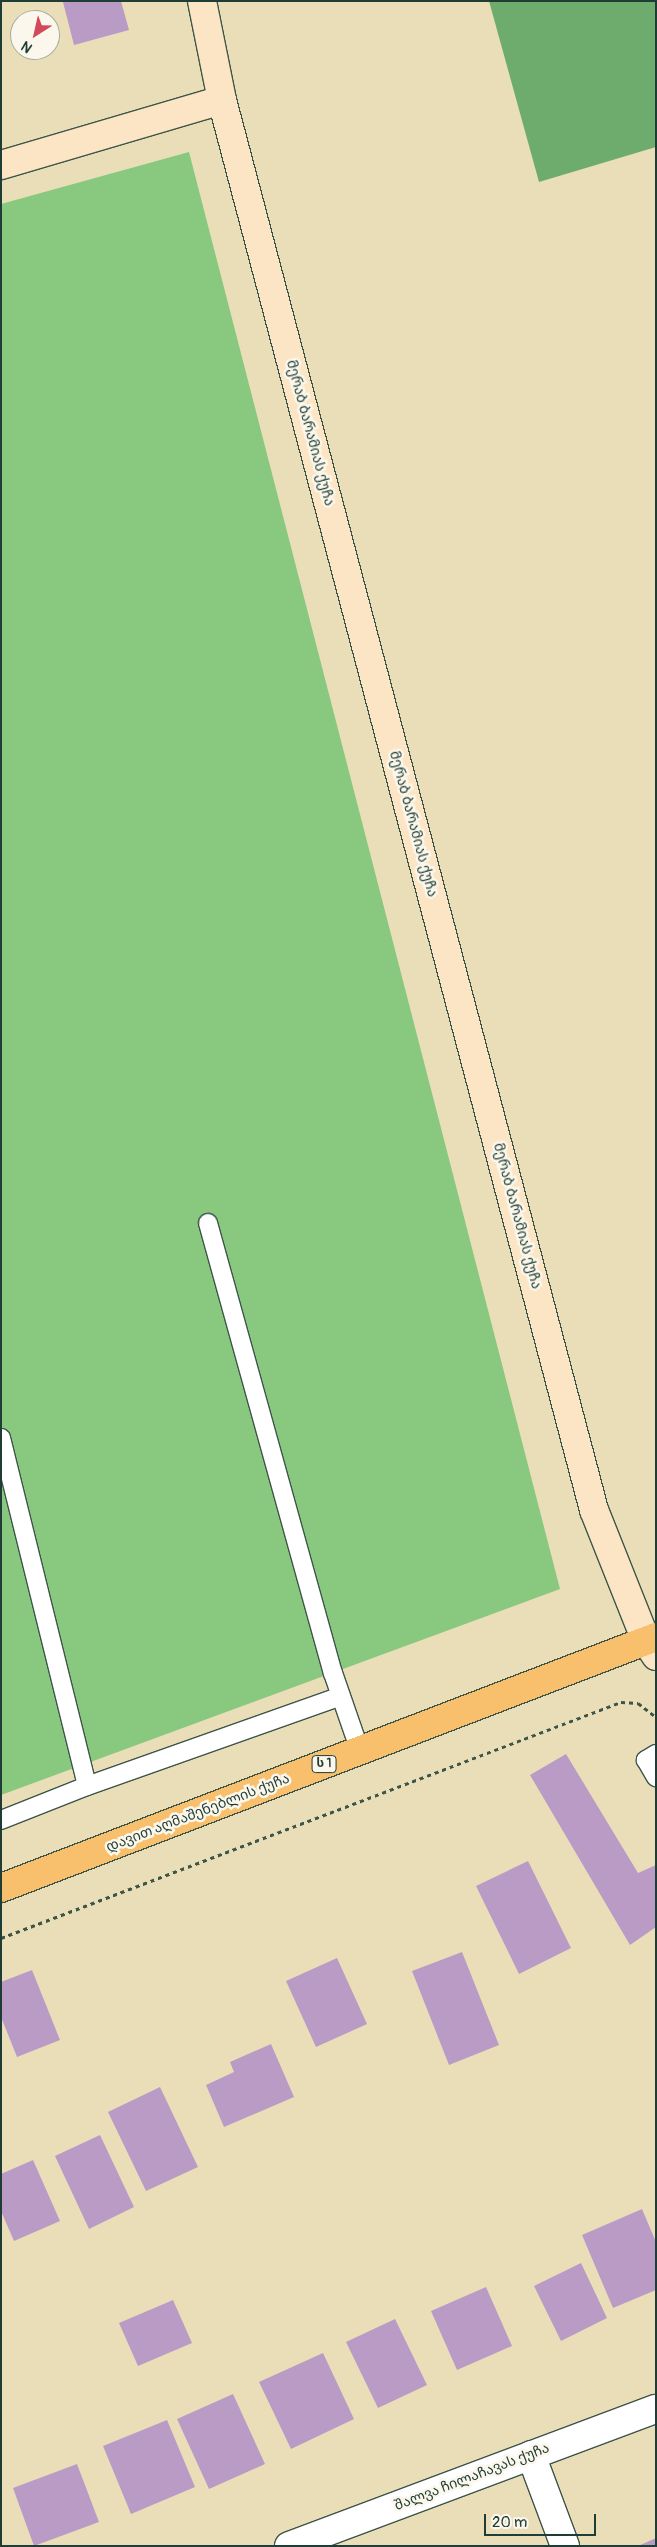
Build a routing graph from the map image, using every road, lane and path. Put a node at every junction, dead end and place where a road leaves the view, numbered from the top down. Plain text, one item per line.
1 (202, 1) edge
2 (222, 100) junction
3 (1, 165) edge
4 (208, 1223) dead end
5 (1, 1438) edge
6 (653, 1645) edge
7 (341, 1696) junction
8 (656, 1718) edge
9 (360, 1750) junction
10 (656, 1754) edge
11 (656, 1777) edge
12 (87, 1786) junction
13 (1, 1820) edge
14 (1, 1888) edge
15 (1, 1938) edge
16 (656, 2409) edge
17 (531, 2455) junction
18 (289, 2546) edge
19 (565, 2546) edge

1 - 2 main road, მერაბ ბარამიას ქუჩა
2 - 3 main road
2 - 6 main road, მერაბ ბარამიას ქუჩა
4 - 7 lane
5 - 12 lane
6 - 9 highway, დავით აღმაშენებლის ქუჩა / ს 1
7 - 9 lane
7 - 12 lane
8 - 15 path
9 - 14 highway, დავით აღმაშენებლის ქუჩა / ს 1
10 - 11 lane
12 - 13 lane
16 - 17 street, შალვა ჩილაჩავას ქუჩა
17 - 18 street, შალვა ჩილაჩავას ქუჩა
17 - 19 street

